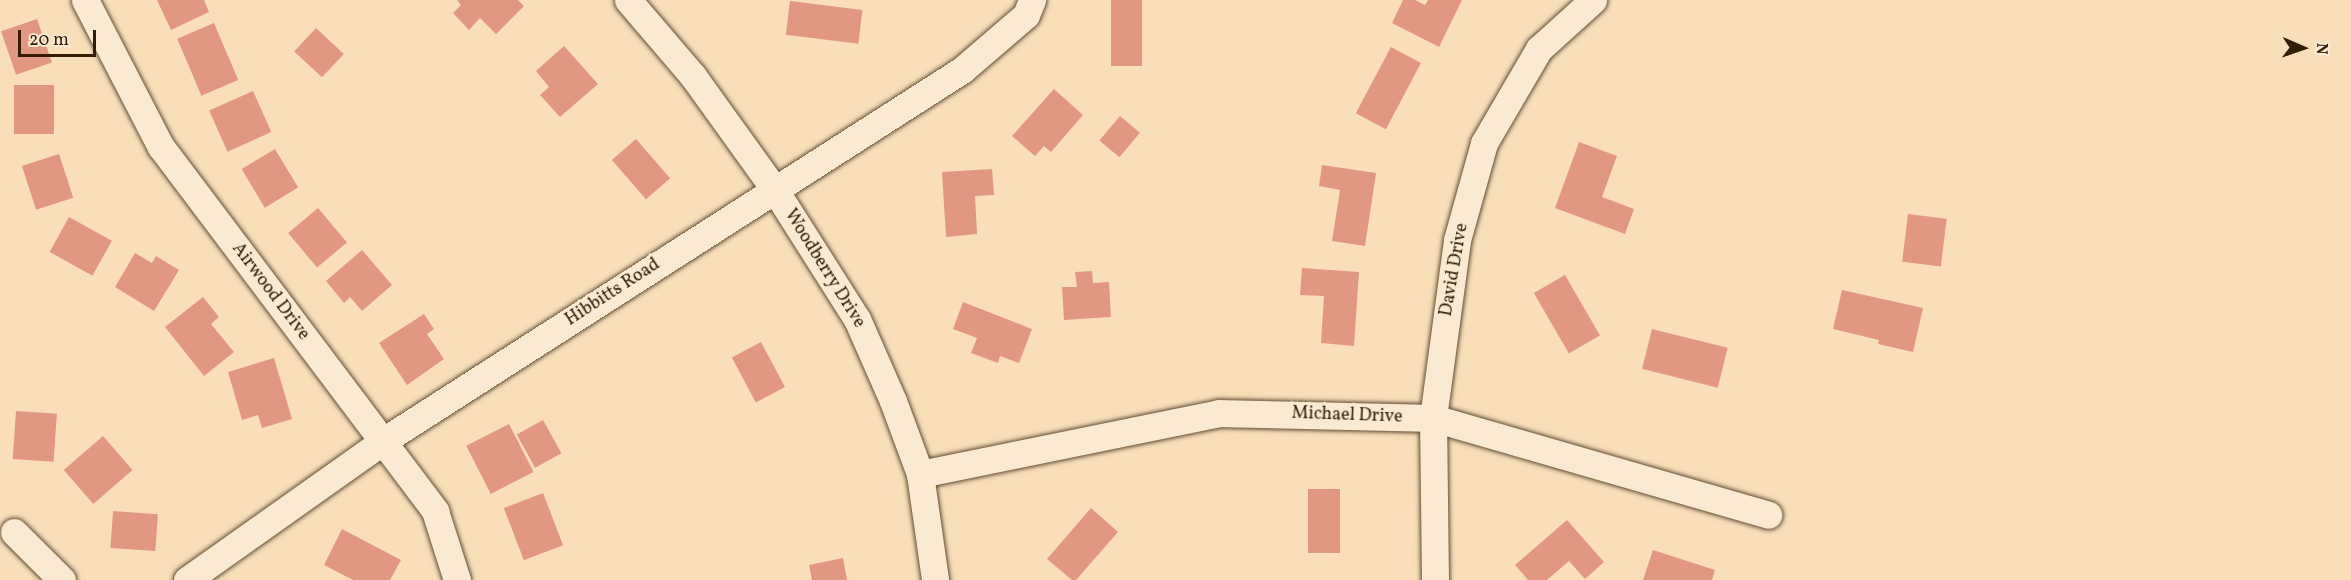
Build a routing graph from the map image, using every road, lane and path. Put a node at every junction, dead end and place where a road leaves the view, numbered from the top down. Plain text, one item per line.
1 (85, 0) edge
2 (628, 0) edge
3 (1032, 0) edge
4 (1593, 0) edge
5 (775, 190) junction
6 (1433, 418) junction
7 (383, 441) junction
8 (920, 474) junction
9 (1768, 514) dead end
10 (14, 532) dead end
11 (62, 580) edge
12 (186, 580) edge
13 (457, 580) edge
14 (935, 580) edge
15 (1435, 580) edge

1 - 7 street, Airwood Drive
2 - 5 street, Woodberry Drive
3 - 5 street, Hibbitts Road
4 - 6 street, David Drive
5 - 7 street, Hibbitts Road
5 - 8 street, Woodberry Drive
6 - 8 street, Michael Drive
6 - 9 street, Michael Drive
6 - 15 street, David Drive
7 - 12 street, Hibbitts Road
7 - 13 street, Airwood Drive
8 - 14 street, Woodberry Drive
10 - 11 street

